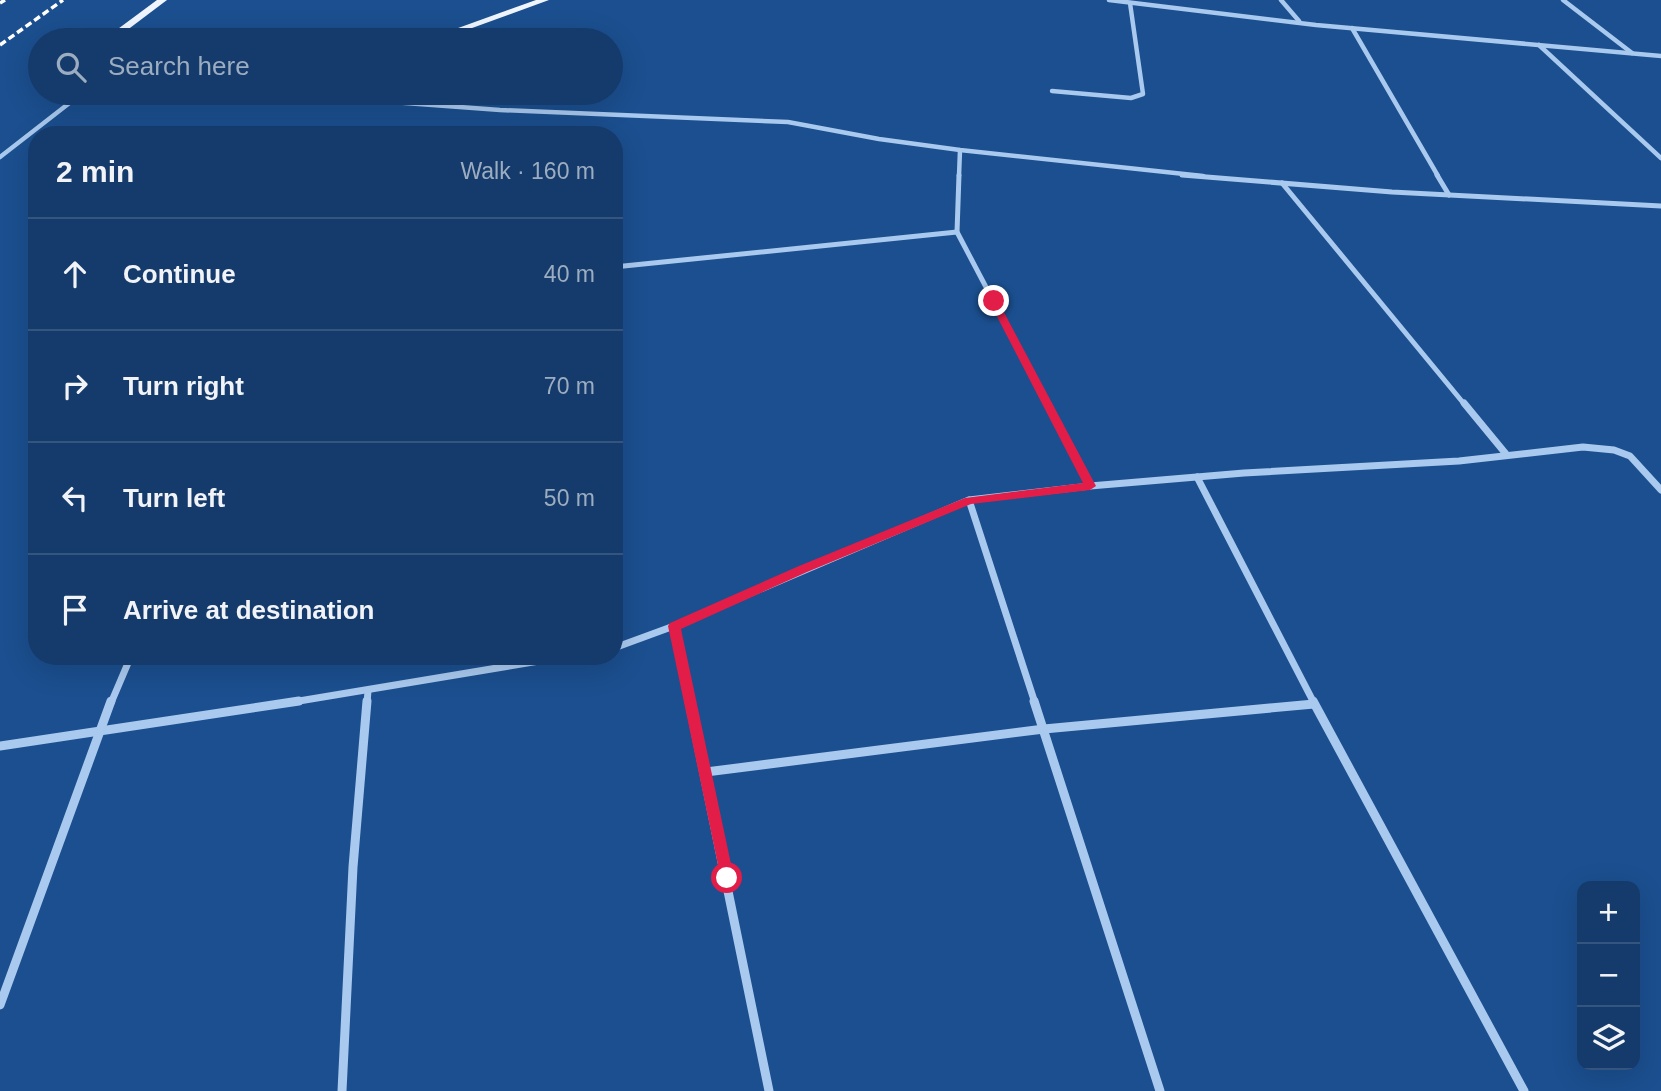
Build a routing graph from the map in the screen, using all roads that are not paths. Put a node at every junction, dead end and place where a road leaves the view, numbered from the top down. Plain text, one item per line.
1 (163, 0) edge
2 (545, 0) edge
3 (1109, 0) edge
4 (1281, 0) edge
5 (1563, 0) edge
6 (1130, 3) junction
7 (1299, 22) junction
8 (124, 28) edge
9 (464, 28) edge
10 (1352, 28) junction
11 (1539, 45) junction
12 (1632, 53) junction
13 (1661, 56) edge
14 (1052, 91) dead end
15 (64, 105) edge
16 (432, 105) edge
17 (38, 126) edge
18 (28, 134) edge
19 (960, 150) junction
20 (0, 157) edge
21 (1661, 158) edge
22 (1282, 183) junction
23 (1448, 195) junction
24 (1661, 206) edge
25 (957, 232) junction
26 (623, 266) edge
27 (1506, 454) junction
28 (1197, 477) junction
29 (1090, 486) junction
30 (1661, 490) edge
31 (969, 500) junction
32 (674, 626) junction
33 (623, 645) edge
34 (127, 665) edge
35 (517, 665) edge
36 (368, 691) junction
37 (1314, 704) junction
38 (1044, 729) junction
39 (100, 730) junction
40 (0, 746) edge
41 (706, 772) junction
42 (0, 1004) edge
43 (342, 1091) edge
44 (769, 1091) edge
45 (1160, 1091) edge
46 (1524, 1091) edge

1 - 8 main road
2 - 9 main road
3 - 6 street
4 - 7 street
5 - 12 street
6 - 7 street
6 - 14 street
7 - 10 street
10 - 11 street
10 - 23 street
11 - 12 street
11 - 21 street
12 - 13 street
15 - 17 street
16 - 19 street
18 - 20 street
19 - 22 street
19 - 25 street
22 - 23 street
22 - 27 street
23 - 24 street
25 - 26 street
25 - 29 street
27 - 28 street
27 - 30 street
28 - 29 street
28 - 37 street
29 - 31 street
31 - 32 street
31 - 38 street
32 - 33 street
32 - 41 street
34 - 39 street
35 - 36 street
36 - 39 street
36 - 43 street
37 - 38 street
37 - 46 street
38 - 41 street
38 - 45 street
39 - 40 street
39 - 42 street
41 - 44 street

